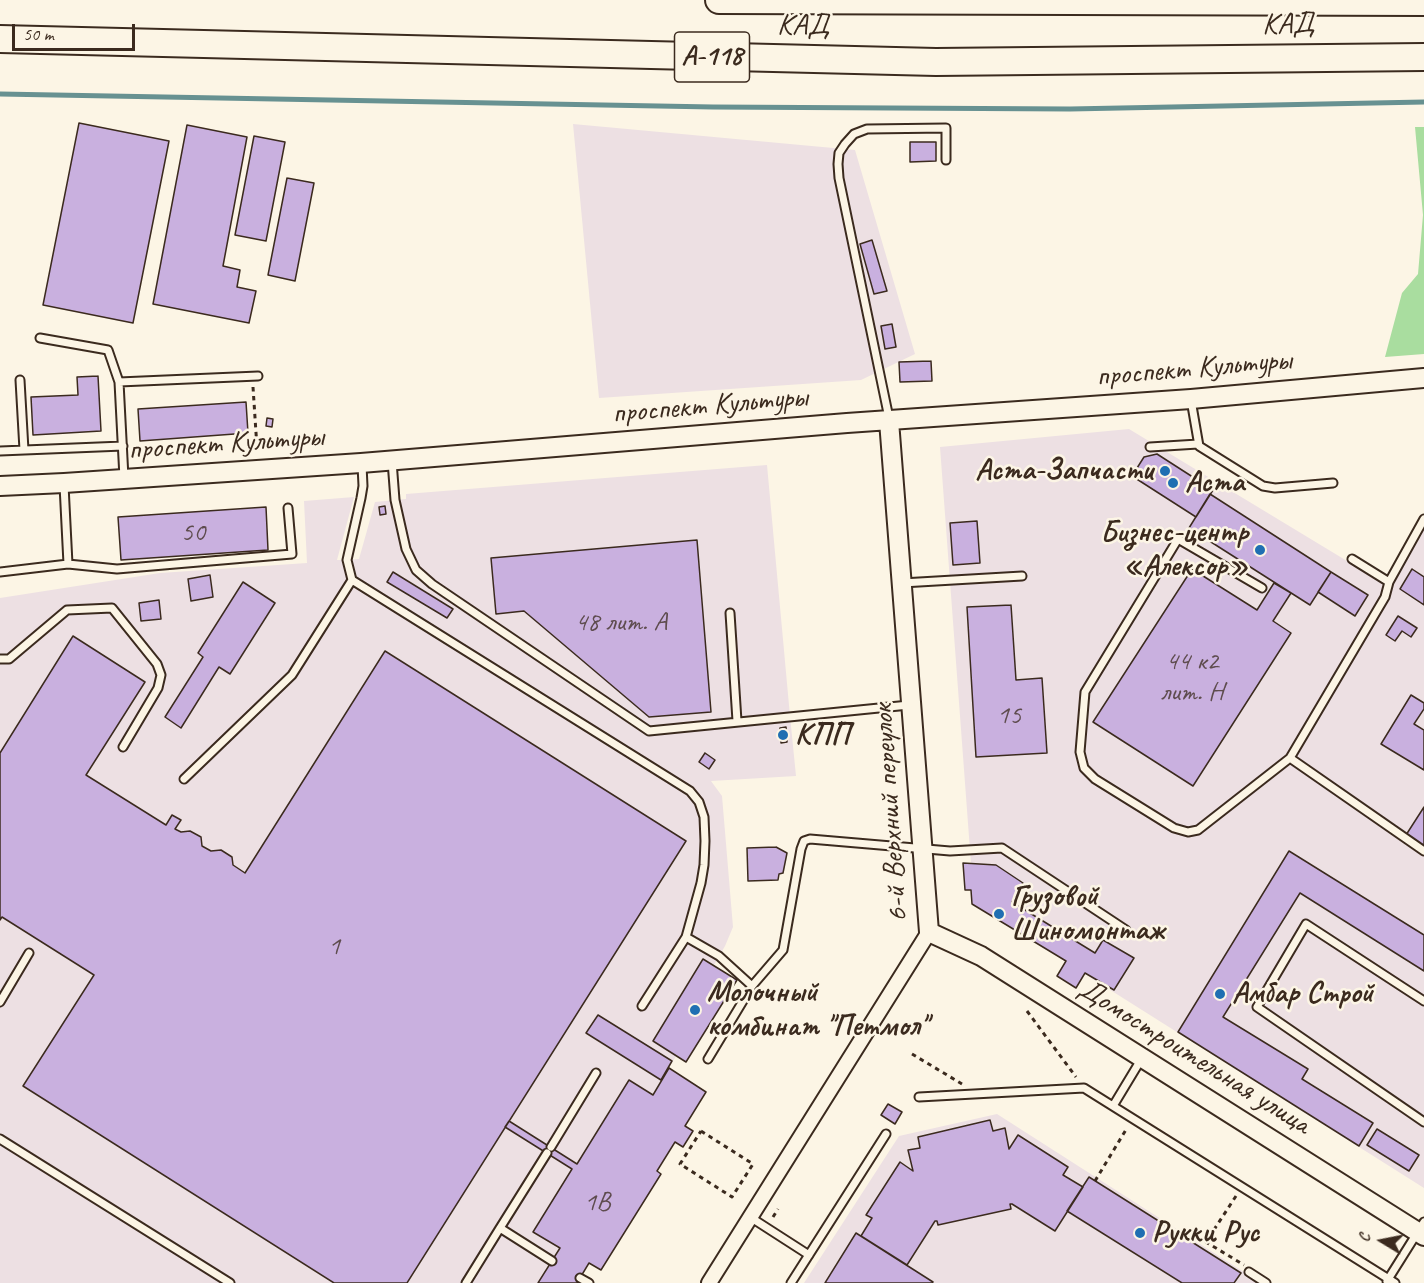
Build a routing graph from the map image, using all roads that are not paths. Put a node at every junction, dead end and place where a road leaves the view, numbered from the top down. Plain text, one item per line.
1 (719, 0) edge
2 (1424, 2) edge
3 (0, 39) edge
4 (1424, 57) edge
5 (946, 160) dead end
6 (40, 338) dead end
7 (255, 376) road end
8 (1424, 378) edge
9 (20, 380) dead end
10 (119, 382) junction
11 (1191, 399) junction
12 (889, 421) junction
13 (1198, 444) junction
14 (123, 446) junction
15 (1150, 447) dead end
16 (24, 450) junction
17 (0, 451) edge
18 (392, 460) junction
19 (362, 463) junction
20 (124, 479) junction
21 (64, 483) junction
22 (1333, 483) dead end
23 (0, 486) edge
24 (288, 508) dead end
25 (1424, 519) edge
26 (1352, 560) dead end
27 (68, 564) junction
28 (0, 572) edge
29 (1022, 576) dead end
30 (352, 580) junction
31 (1389, 582) junction
32 (902, 583) junction
33 (1262, 588) dead end
34 (730, 613) dead end
35 (0, 659) edge
36 (912, 705) junction
37 (737, 721) junction
38 (123, 747) dead end
39 (1290, 758) junction
40 (184, 779) dead end
41 (923, 849) junction
42 (1424, 851) edge
43 (1126, 930) dead end
44 (929, 932) junction
45 (686, 937) junction
46 (29, 953) dead end
47 (752, 986) junction
48 (1424, 1001) edge
49 (0, 1002) edge
50 (642, 1006) dead end
51 (1142, 1058) junction
52 (708, 1059) dead end
53 (596, 1074) dead end
54 (919, 1097) dead end
55 (1113, 1106) junction
56 (1424, 1122) edge
57 (886, 1134) dead end
58 (0, 1139) edge
59 (750, 1217) junction
60 (500, 1228) junction
61 (1422, 1230) edge
62 (808, 1255) junction
63 (552, 1261) dead end
64 (1249, 1272) road end
65 (580, 1278) dead end
66 (1390, 1282) edge
67 (230, 1283) edge
68 (466, 1283) edge
69 (589, 1283) edge
70 (709, 1283) edge
71 (791, 1283) edge
72 (1266, 1283) edge

1 - 2 highway, КАД / А-118
3 - 4 highway, КАД / А-118
5 - 12 lane
6 - 10 lane
7 - 10 lane
8 - 11 street, проспект Культуры
9 - 16 lane
10 - 14 lane
11 - 12 street, проспект Культуры
11 - 13 lane
12 - 18 street, проспект Культуры
12 - 32 street, 6-й Верхний переулок
13 - 15 lane
13 - 22 lane
14 - 16 lane
14 - 20 lane
16 - 17 lane
18 - 19 street, проспект Культуры
18 - 37 lane
19 - 20 street, проспект Культуры
19 - 30 lane
20 - 21 street, проспект Культуры
21 - 23 street, проспект Культуры
21 - 27 lane
24 - 27 lane
25 - 31 lane
26 - 31 lane
27 - 28 lane
29 - 32 lane
30 - 40 lane
30 - 45 lane
31 - 39 lane
32 - 36 street, 6-й Верхний переулок
33 - 39 lane
34 - 37 lane
35 - 38 lane
36 - 37 lane
36 - 41 street, 6-й Верхний переулок
39 - 42 lane
41 - 43 lane
41 - 44 street, 6-й Верхний переулок
41 - 47 lane
44 - 51 street, Домостроительная улица
44 - 59 street, 6-й Верхний переулок
45 - 47 lane
45 - 50 lane
46 - 49 lane
47 - 52 lane
48 - 56 lane
51 - 55 lane
51 - 61 street, Домостроительная улица
53 - 60 lane
54 - 55 lane
55 - 66 lane
57 - 62 lane
58 - 67 lane
59 - 62 lane
59 - 70 street, 6-й Верхний переулок
60 - 63 lane
60 - 68 lane
61 - 66 lane
62 - 71 lane
64 - 72 lane
65 - 69 lane

